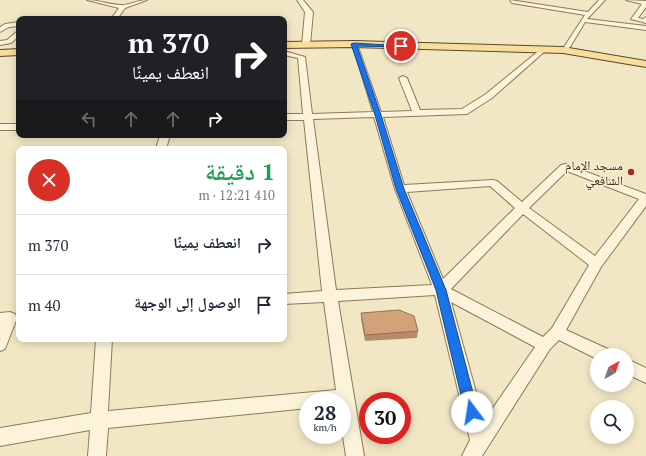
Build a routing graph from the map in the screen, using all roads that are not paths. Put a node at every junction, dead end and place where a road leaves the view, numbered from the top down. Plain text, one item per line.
1 (90, 0) edge
2 (144, 0) edge
3 (300, 0) edge
4 (602, 0) edge
5 (629, 0) edge
6 (512, 1) edge
7 (646, 3) edge
8 (123, 7) junction
9 (590, 14) junction
10 (116, 16) edge
11 (646, 18) edge
12 (583, 20) junction
13 (16, 24) edge
14 (646, 28) edge
15 (0, 30) edge
16 (16, 35) edge
17 (0, 43) edge
18 (354, 44) junction
19 (287, 45) edge
20 (306, 45) junction
21 (565, 48) junction
22 (543, 50) junction
23 (16, 52) edge
24 (0, 53) edge
25 (287, 53) edge
26 (646, 60) edge
27 (646, 64) edge
28 (403, 78) dead end
29 (417, 113) junction
30 (378, 115) junction
31 (308, 117) junction
32 (287, 118) edge
33 (0, 127) edge
34 (16, 127) edge
35 (400, 189) junction
36 (522, 208) junction
37 (596, 264) junction
38 (441, 290) junction
39 (330, 296) junction
40 (287, 300) edge
41 (10, 318) edge
42 (557, 332) junction
43 (104, 342) edge
44 (0, 345) edge
45 (546, 345) junction
46 (590, 348) edge
47 (634, 370) edge
48 (646, 376) edge
49 (345, 392) edge
50 (299, 401) edge
51 (100, 420) junction
52 (351, 430) edge
53 (0, 437) edge
54 (480, 442) junction
55 (98, 456) edge
56 (355, 456) edge
57 (471, 456) edge

1 - 8 street
2 - 8 street
3 - 20 street
4 - 9 street
5 - 7 street
6 - 9 street
7 - 11 street
8 - 10 street
9 - 12 street
12 - 14 street
12 - 21 street
13 - 15 street
16 - 17 street
18 - 20 main road
18 - 22 main road
18 - 30 street
19 - 20 main road
21 - 22 main road
21 - 26 main road
21 - 27 main road
22 - 29 street
23 - 24 main road
25 - 31 street
28 - 29 street
29 - 30 street
30 - 31 street
30 - 35 street
31 - 32 street
31 - 39 street
33 - 34 street
35 - 36 street
35 - 38 street
36 - 37 street
36 - 37 street
36 - 38 street
37 - 42 street
38 - 39 street
38 - 45 street
38 - 54 street
39 - 40 street
39 - 49 street
41 - 44 street
42 - 45 street
42 - 46 street
43 - 51 street
45 - 54 street
47 - 48 street
50 - 51 street
51 - 53 street
51 - 55 street
52 - 56 street
54 - 57 street

